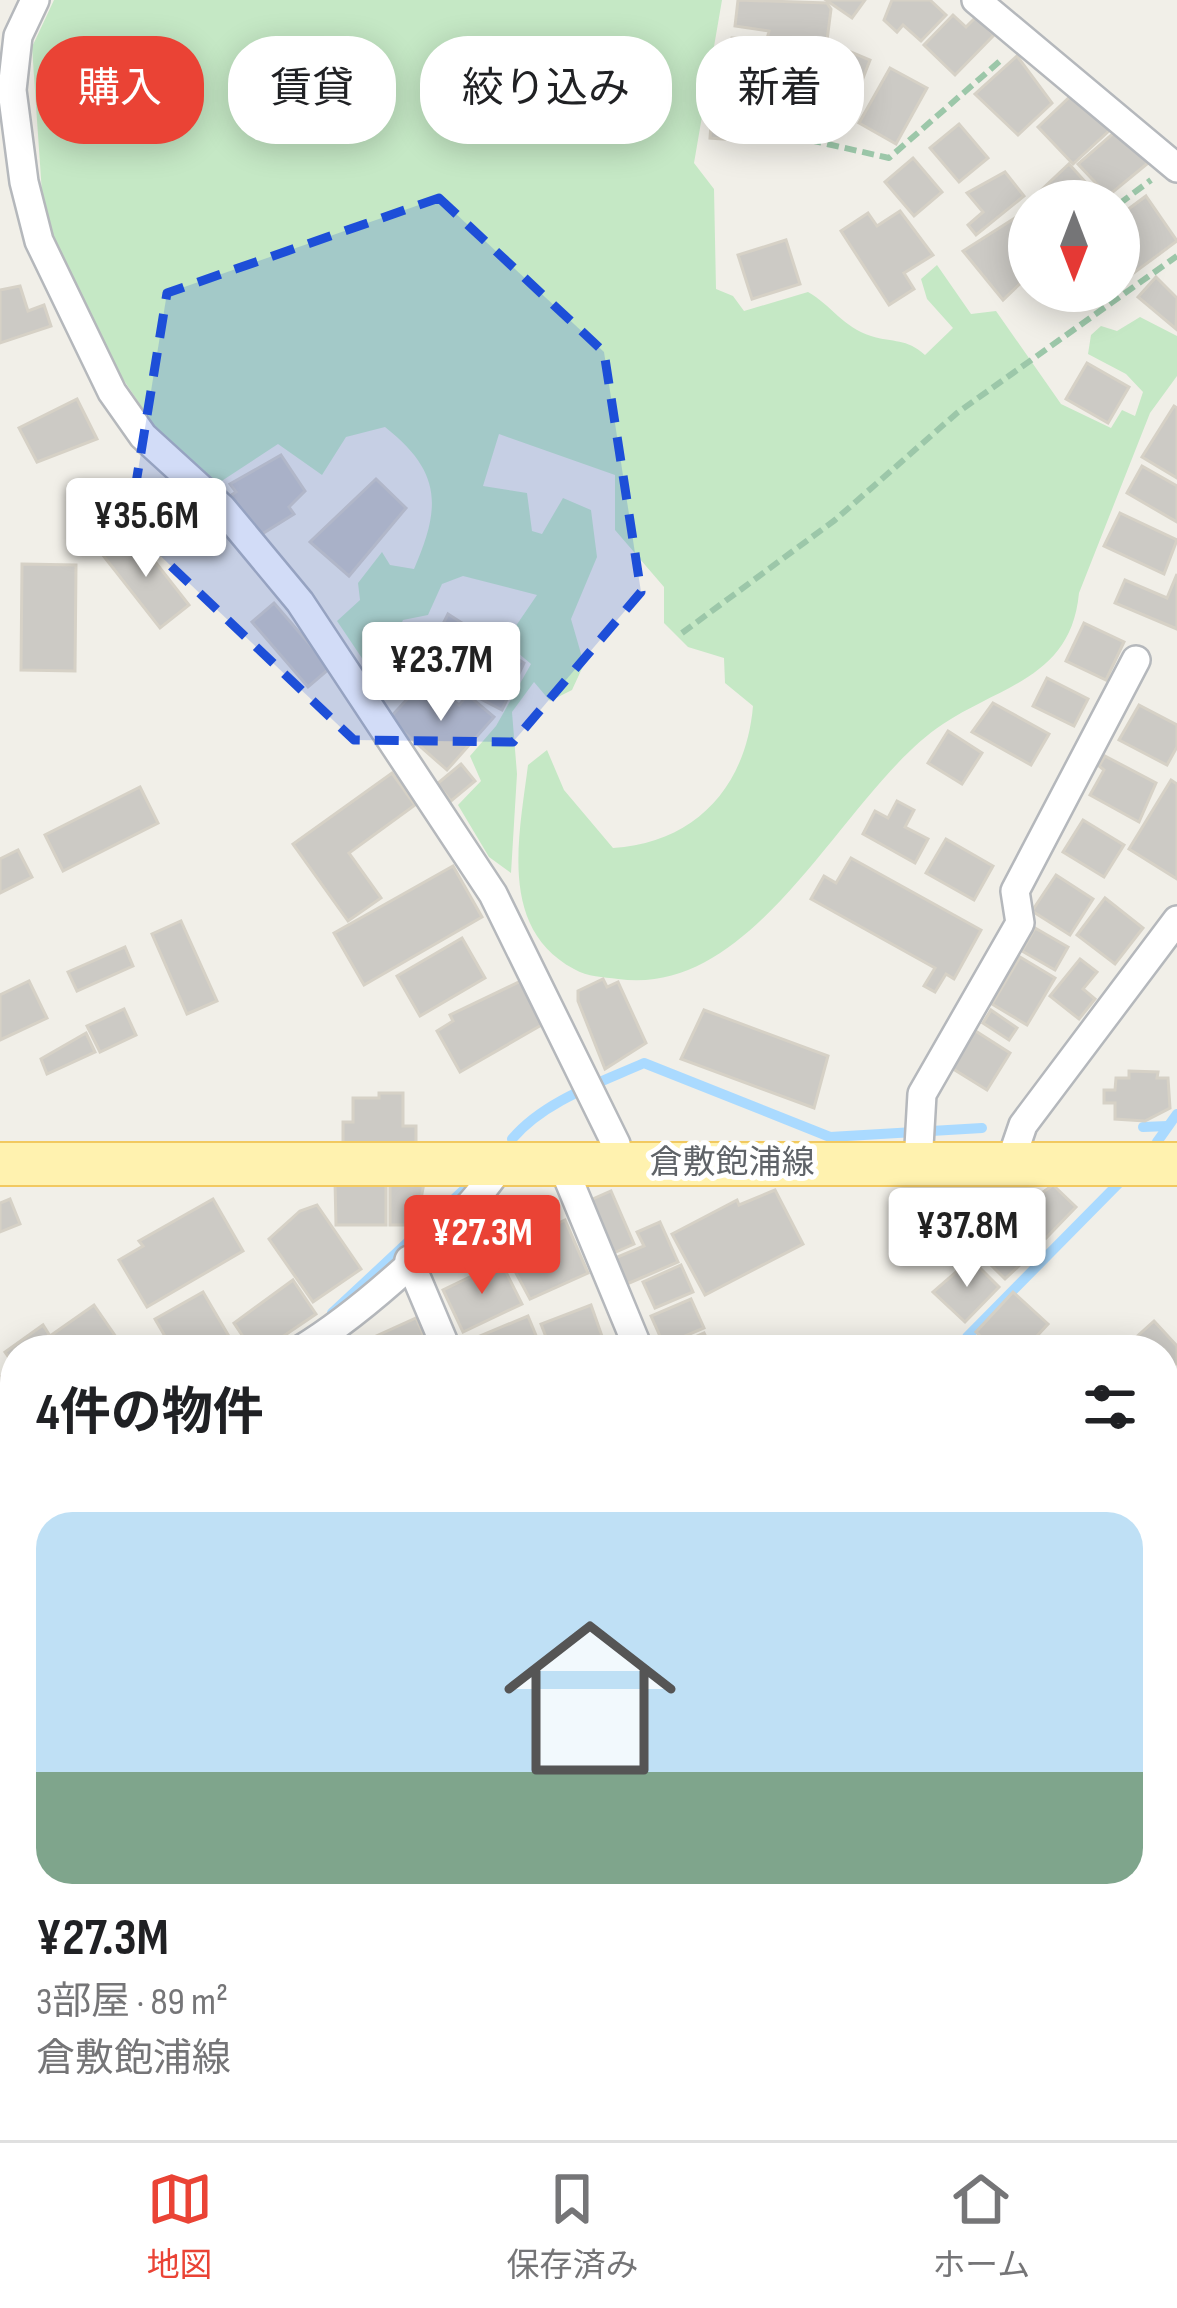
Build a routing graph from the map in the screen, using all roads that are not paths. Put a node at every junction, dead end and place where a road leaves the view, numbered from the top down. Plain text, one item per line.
1 (35, 0) edge
2 (976, 0) edge
3 (9, 35) edge
4 (1177, 168) edge
5 (1136, 660) dead end
6 (1177, 920) edge
7 (920, 1140) junction
8 (620, 1162) junction
9 (1010, 1163) junction
10 (0, 1164) edge
11 (562, 1164) junction
12 (1177, 1164) edge
13 (500, 1166) junction
14 (409, 1260) junction
15 (318, 1335) edge
16 (441, 1335) edge
17 (633, 1335) edge

1 - 3 street
2 - 4 street
3 - 8 street
5 - 7 street
6 - 9 street
7 - 8 main road, 倉敷飽浦線
7 - 9 main road, 倉敷飽浦線
8 - 11 main road, 倉敷飽浦線
9 - 12 main road, 倉敷飽浦線
10 - 13 main road, 倉敷飽浦線
11 - 13 main road, 倉敷飽浦線
11 - 17 street
13 - 14 street
14 - 15 street
14 - 16 street

